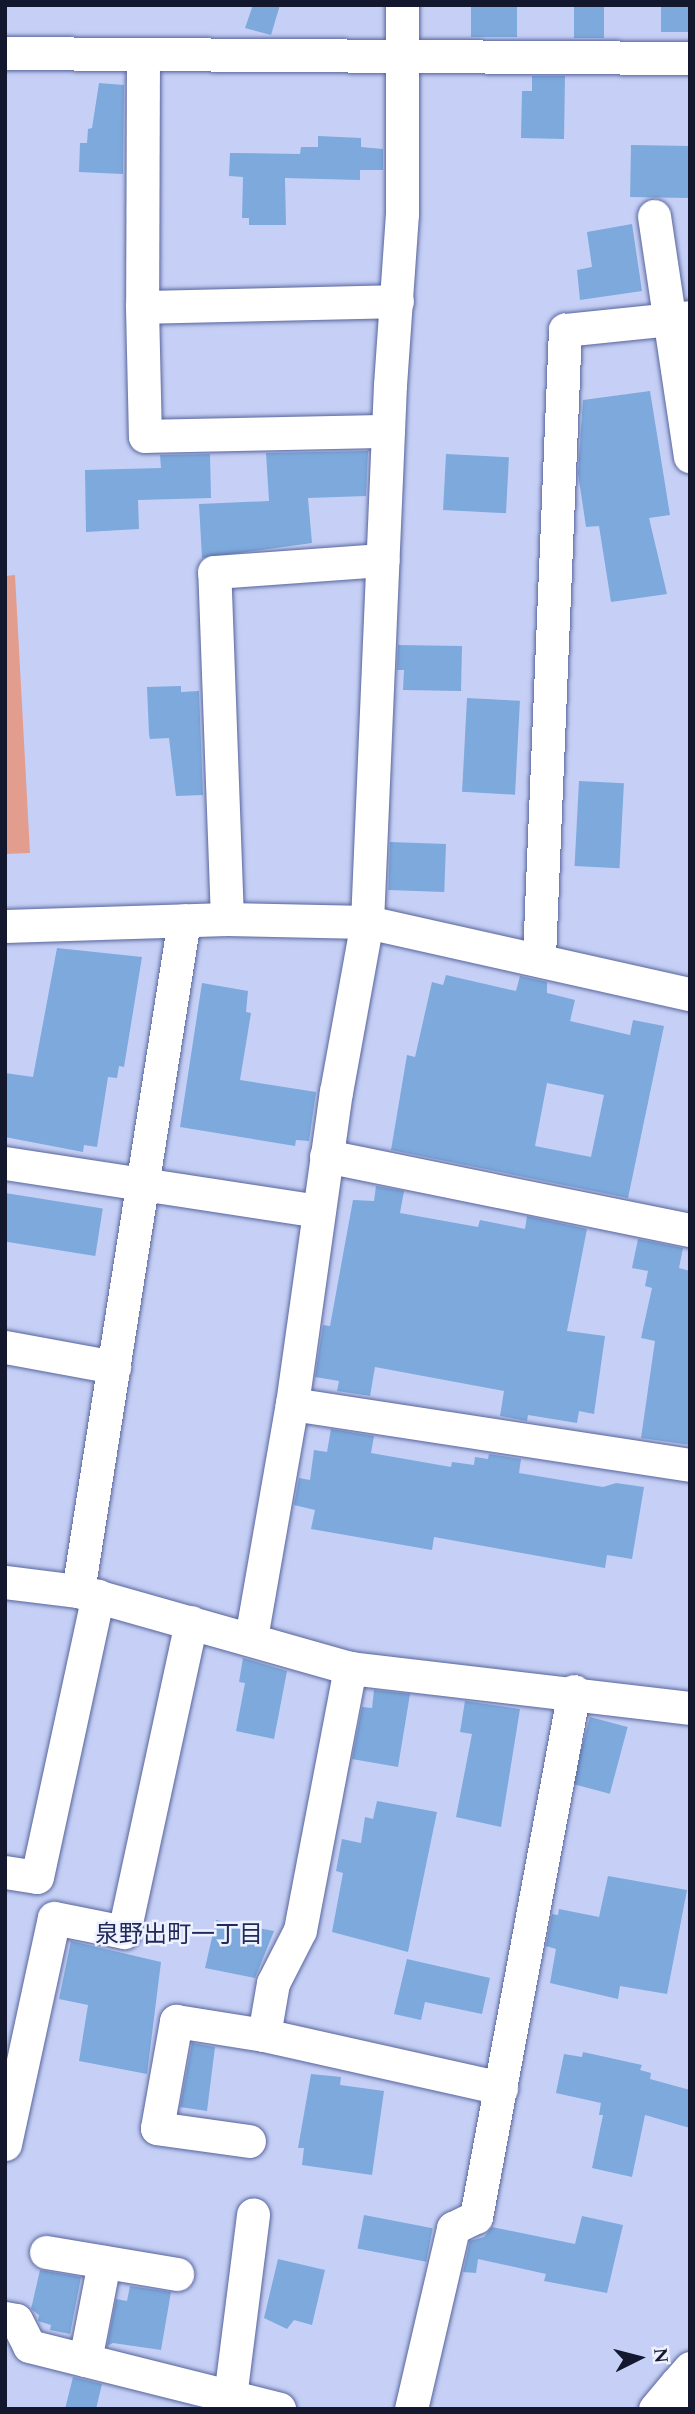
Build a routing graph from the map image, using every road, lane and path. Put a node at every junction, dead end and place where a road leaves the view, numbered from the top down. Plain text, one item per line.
1 (402, 5) edge
2 (5, 53) edge
3 (143, 55) junction
4 (401, 56) junction
5 (690, 58) edge
6 (654, 216) dead end
7 (397, 301) junction
8 (142, 306) junction
9 (680, 318) edge
10 (388, 431) junction
11 (690, 456) edge
12 (383, 560) junction
13 (227, 919) junction
14 (184, 920) junction
15 (368, 922) junction
16 (5, 926) edge
17 (539, 957) junction
18 (690, 994) edge
19 (326, 1156) junction
20 (5, 1163) edge
21 (142, 1186) junction
22 (318, 1211) junction
23 (690, 1230) edge
24 (5, 1347) edge
25 (114, 1367) junction
26 (292, 1404) junction
27 (690, 1465) edge
28 (5, 1582) edge
29 (88, 1594) junction
30 (191, 1622) junction
31 (251, 1638) junction
32 (350, 1668) junction
33 (574, 1691) junction
34 (690, 1708) edge
35 (21, 1874) edge
36 (54, 1918) junction
37 (264, 2035) junction
38 (501, 2088) junction
39 (249, 2141) dead end
40 (5, 2144) edge
41 (253, 2214) dead end
42 (46, 2252) dead end
43 (104, 2262) junction
44 (177, 2274) dead end
45 (5, 2318) edge
46 (85, 2360) junction
47 (685, 2382) edge
48 (230, 2397) junction
49 (279, 2409) edge
50 (411, 2409) edge
51 (655, 2409) edge

1 - 4 street
2 - 3 street
3 - 4 street
3 - 8 street
4 - 5 street
4 - 7 street
6 - 9 street
7 - 8 street
7 - 10 street
8 - 10 street
9 - 11 street
9 - 17 street
10 - 12 street
12 - 13 street
12 - 15 street
13 - 14 street
13 - 15 street
14 - 16 street
14 - 21 street
15 - 17 street
15 - 19 street
17 - 18 street
19 - 22 street
19 - 23 street
20 - 21 street
21 - 22 street
21 - 25 street
22 - 26 street
24 - 25 street
25 - 29 street
26 - 27 street
26 - 31 street
28 - 29 street
29 - 30 street
29 - 35 street
30 - 31 street
30 - 36 street
31 - 32 street
32 - 33 street
32 - 37 street
33 - 34 street
33 - 38 street
35 - 36 street
36 - 40 street
37 - 38 street
37 - 39 street
38 - 50 street
41 - 48 street
42 - 43 street
43 - 44 street
43 - 46 street
45 - 46 street
46 - 48 street
47 - 51 street
48 - 49 street

